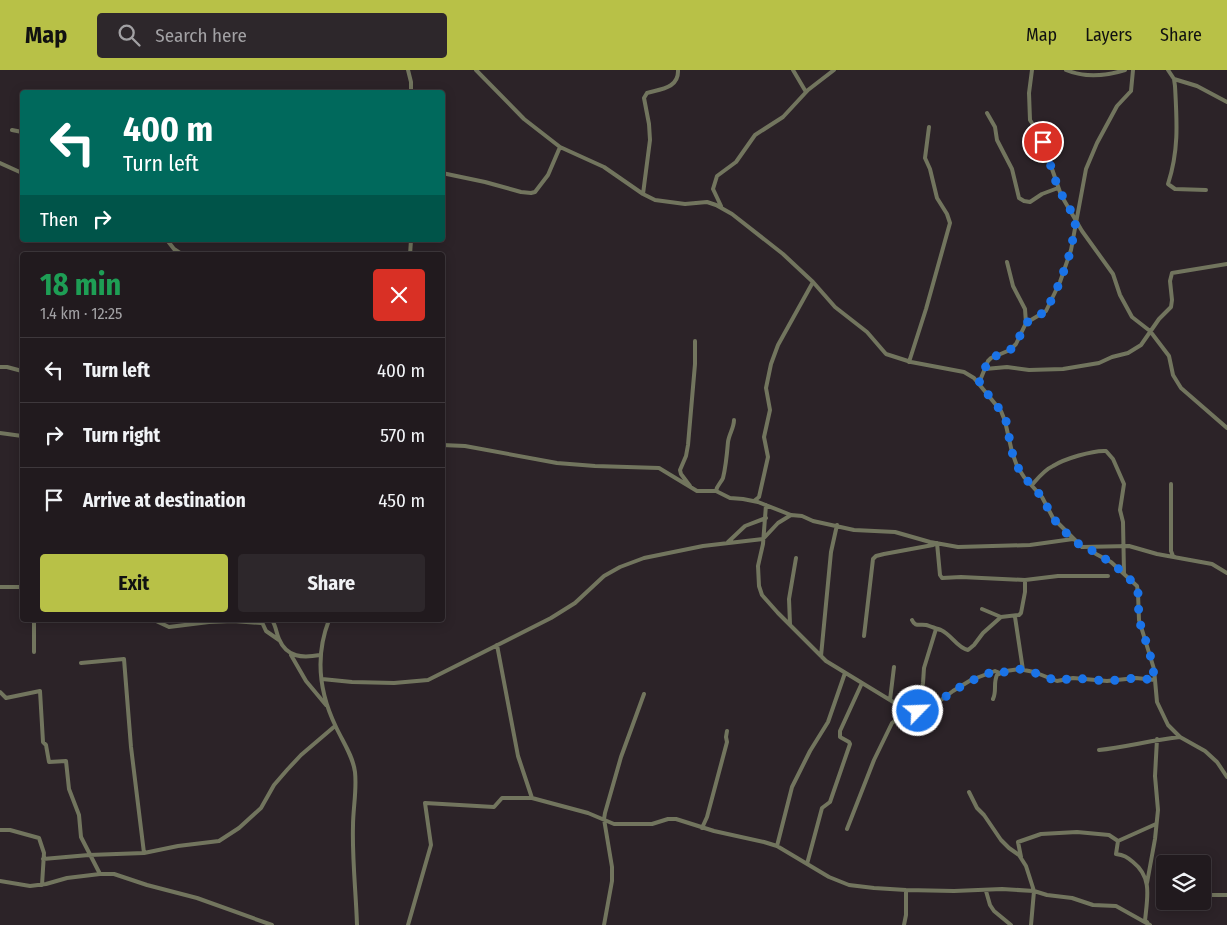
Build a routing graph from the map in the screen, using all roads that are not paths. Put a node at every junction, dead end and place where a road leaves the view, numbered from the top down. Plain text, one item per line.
1 (408, 70) edge
2 (476, 70) edge
3 (678, 70) edge
4 (794, 70) edge
5 (834, 70) edge
6 (1032, 70) edge
7 (1066, 70) edge
8 (1125, 70) edge
9 (1133, 70) edge
10 (1168, 70) edge
11 (1174, 79) junction
12 (411, 90) edge
13 (806, 92) junction
14 (1227, 102) edge
15 (987, 113) dead end
16 (930, 127) dead end
17 (12, 130) dead end
18 (20, 132) edge
19 (560, 148) junction
20 (0, 163) edge
21 (20, 172) edge
22 (445, 175) edge
23 (1058, 188) junction
24 (1206, 190) dead end
25 (643, 194) junction
26 (722, 208) junction
27 (1076, 220) junction
28 (169, 242) edge
29 (178, 252) edge
30 (1007, 262) dead end
31 (1227, 264) edge
32 (814, 282) junction
33 (1026, 323) junction
34 (1150, 331) junction
35 (695, 341) dead end
36 (909, 362) junction
37 (0, 367) edge
38 (985, 369) junction
39 (20, 370) edge
40 (979, 383) junction
41 (734, 420) dead end
42 (1227, 428) edge
43 (0, 433) edge
44 (20, 436) edge
45 (445, 445) edge
46 (1172, 484) dead end
47 (1032, 485) junction
48 (692, 488) junction
49 (716, 491) junction
50 (754, 501) junction
51 (766, 505) junction
52 (791, 515) junction
53 (766, 518) junction
54 (837, 525) junction
55 (763, 539) junction
56 (1074, 539) junction
57 (728, 542) junction
58 (937, 542) junction
59 (1124, 546) junction
60 (1088, 547) junction
61 (796, 558) dead end
62 (1178, 558) junction
63 (1124, 573) junction
64 (1227, 573) edge
65 (1108, 576) dead end
66 (1025, 580) junction
67 (0, 587) edge
68 (20, 587) edge
69 (982, 609) dead end
70 (1001, 617) junction
71 (1015, 617) junction
72 (912, 620) dead end
73 (34, 622) edge
74 (158, 622) edge
75 (209, 622) edge
76 (262, 622) edge
77 (273, 622) edge
78 (328, 622) edge
79 (790, 624) junction
80 (936, 629) junction
81 (864, 636) dead end
82 (279, 640) junction
83 (497, 645) junction
84 (34, 652) dead end
85 (290, 654) junction
86 (320, 656) junction
87 (821, 656) junction
88 (82, 663) dead end
89 (894, 668) dead end
90 (1023, 670) junction
91 (1000, 673) junction
92 (845, 674) junction
93 (322, 679) junction
94 (1155, 680) junction
95 (862, 683) junction
96 (0, 692) edge
97 (644, 694) dead end
98 (993, 699) dead end
99 (890, 700) junction
100 (327, 707) junction
101 (908, 711) junction
102 (918, 711) junction
103 (335, 726) junction
104 (727, 731) dead end
105 (1180, 737) junction
106 (1157, 739) junction
107 (1099, 750) dead end
108 (1227, 777) edge
109 (969, 792) dead end
110 (532, 798) junction
111 (604, 819) junction
112 (1156, 824) junction
113 (702, 828) junction
114 (847, 829) dead end
115 (0, 830) edge
116 (1118, 840) junction
117 (777, 846) junction
118 (144, 853) junction
119 (89, 855) junction
120 (43, 859) junction
121 (1022, 859) junction
122 (807, 864) junction
123 (100, 874) junction
124 (0, 881) edge
125 (1147, 883) junction
126 (42, 885) junction
127 (906, 890) junction
128 (986, 891) junction
129 (1034, 891) junction
130 (1211, 895) edge
131 (1227, 895) edge
132 (1148, 924) edge
133 (272, 925) edge
134 (357, 925) edge
135 (408, 925) edge
136 (604, 925) edge
137 (904, 925) edge
138 (1011, 925) edge
139 (1032, 925) edge

1 - 12 street
2 - 19 street
3 - 25 street
4 - 13 street
5 - 13 street
6 - 23 street
7 - 8 street
9 - 27 street
10 - 11 street
11 - 14 street
11 - 24 street
13 - 26 street
15 - 23 street
16 - 36 street
17 - 18 street
19 - 22 street
19 - 25 street
20 - 21 street
23 - 27 street
25 - 26 street
26 - 32 street
27 - 33 street
27 - 34 street
28 - 29 street
30 - 33 street
31 - 34 street
32 - 36 street
32 - 50 street
33 - 38 street
34 - 38 street
34 - 42 street
35 - 48 street
36 - 40 street
37 - 39 street
38 - 40 street
40 - 47 street
41 - 49 street
43 - 44 street
45 - 48 street
46 - 62 street
47 - 56 street
47 - 59 street
48 - 49 street
49 - 50 street
50 - 51 street
51 - 52 street
51 - 53 street
52 - 54 street
52 - 55 street
53 - 55 street
53 - 57 street
54 - 58 street
54 - 87 street
55 - 57 street
55 - 79 street
56 - 58 street
56 - 60 street
57 - 83 street
58 - 66 street
58 - 81 street
59 - 60 street
59 - 62 street
59 - 63 street
60 - 63 street
61 - 79 street
62 - 64 street
63 - 94 street
65 - 66 street
66 - 71 street
67 - 68 street
69 - 70 street
70 - 71 street
70 - 80 street
71 - 90 street
72 - 80 street
73 - 84 street
74 - 75 street
76 - 82 street
77 - 82 street
78 - 86 street
79 - 87 street
80 - 102 street
82 - 85 street
83 - 93 street
83 - 110 street
85 - 86 street
85 - 100 street
86 - 93 street
87 - 92 street
88 - 118 street
89 - 99 street
90 - 91 street
90 - 94 street
91 - 98 street
91 - 102 street
92 - 95 street
92 - 117 street
93 - 100 street
94 - 105 street
95 - 99 street
95 - 122 street
96 - 119 street
97 - 111 street
99 - 101 street
100 - 103 street
101 - 102 street
101 - 114 street
103 - 118 street
103 - 134 street
104 - 113 street
105 - 106 street
105 - 108 street
106 - 107 street
106 - 112 street
109 - 121 street
110 - 111 street
110 - 135 street
111 - 113 street
111 - 136 street
112 - 116 street
112 - 125 street
113 - 117 street
115 - 120 street
116 - 121 street
116 - 125 street
117 - 122 street
118 - 119 street
119 - 120 street
119 - 123 street
120 - 126 street
121 - 129 street
122 - 127 street
123 - 126 street
123 - 133 street
124 - 126 street
125 - 132 street
127 - 128 street
127 - 137 street
128 - 129 street
128 - 138 street
129 - 132 street
129 - 139 street
130 - 131 street

